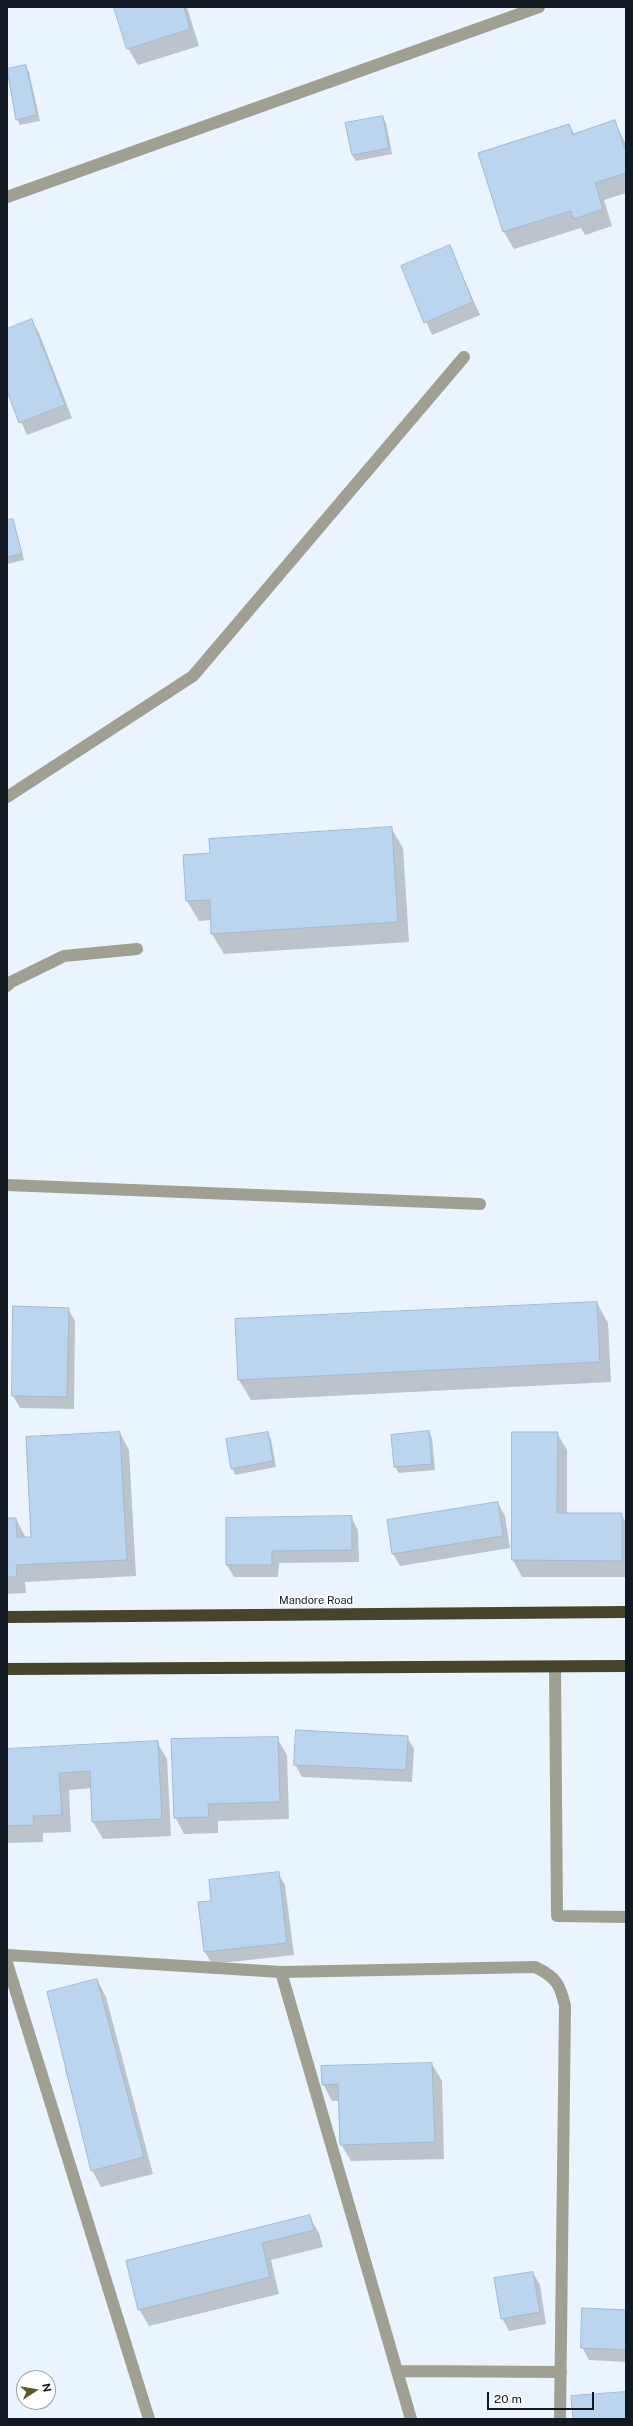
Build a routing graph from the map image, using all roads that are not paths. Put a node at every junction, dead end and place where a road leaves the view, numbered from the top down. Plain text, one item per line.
1 (539, 7) edge
2 (7, 197) edge
3 (464, 357) dead end
4 (7, 797) edge
5 (137, 949) dead end
6 (7, 986) edge
7 (7, 1185) edge
8 (480, 1204) dead end
9 (626, 1612) edge
10 (7, 1617) edge
11 (626, 1666) edge
12 (555, 1667) junction
13 (7, 1669) edge
14 (626, 1917) edge
15 (7, 1955) edge
16 (7, 1963) edge
17 (281, 1972) junction
18 (398, 2371) junction
19 (561, 2372) junction
20 (149, 2419) edge
21 (411, 2419) edge
22 (560, 2419) edge

1 - 2 lane
3 - 4 lane
5 - 6 lane
7 - 8 lane
9 - 10 highway, Mandore Road
11 - 12 highway
12 - 13 highway
12 - 14 lane
15 - 17 lane
16 - 20 lane
17 - 18 lane
17 - 19 lane
18 - 19 lane
18 - 21 lane
19 - 22 lane

